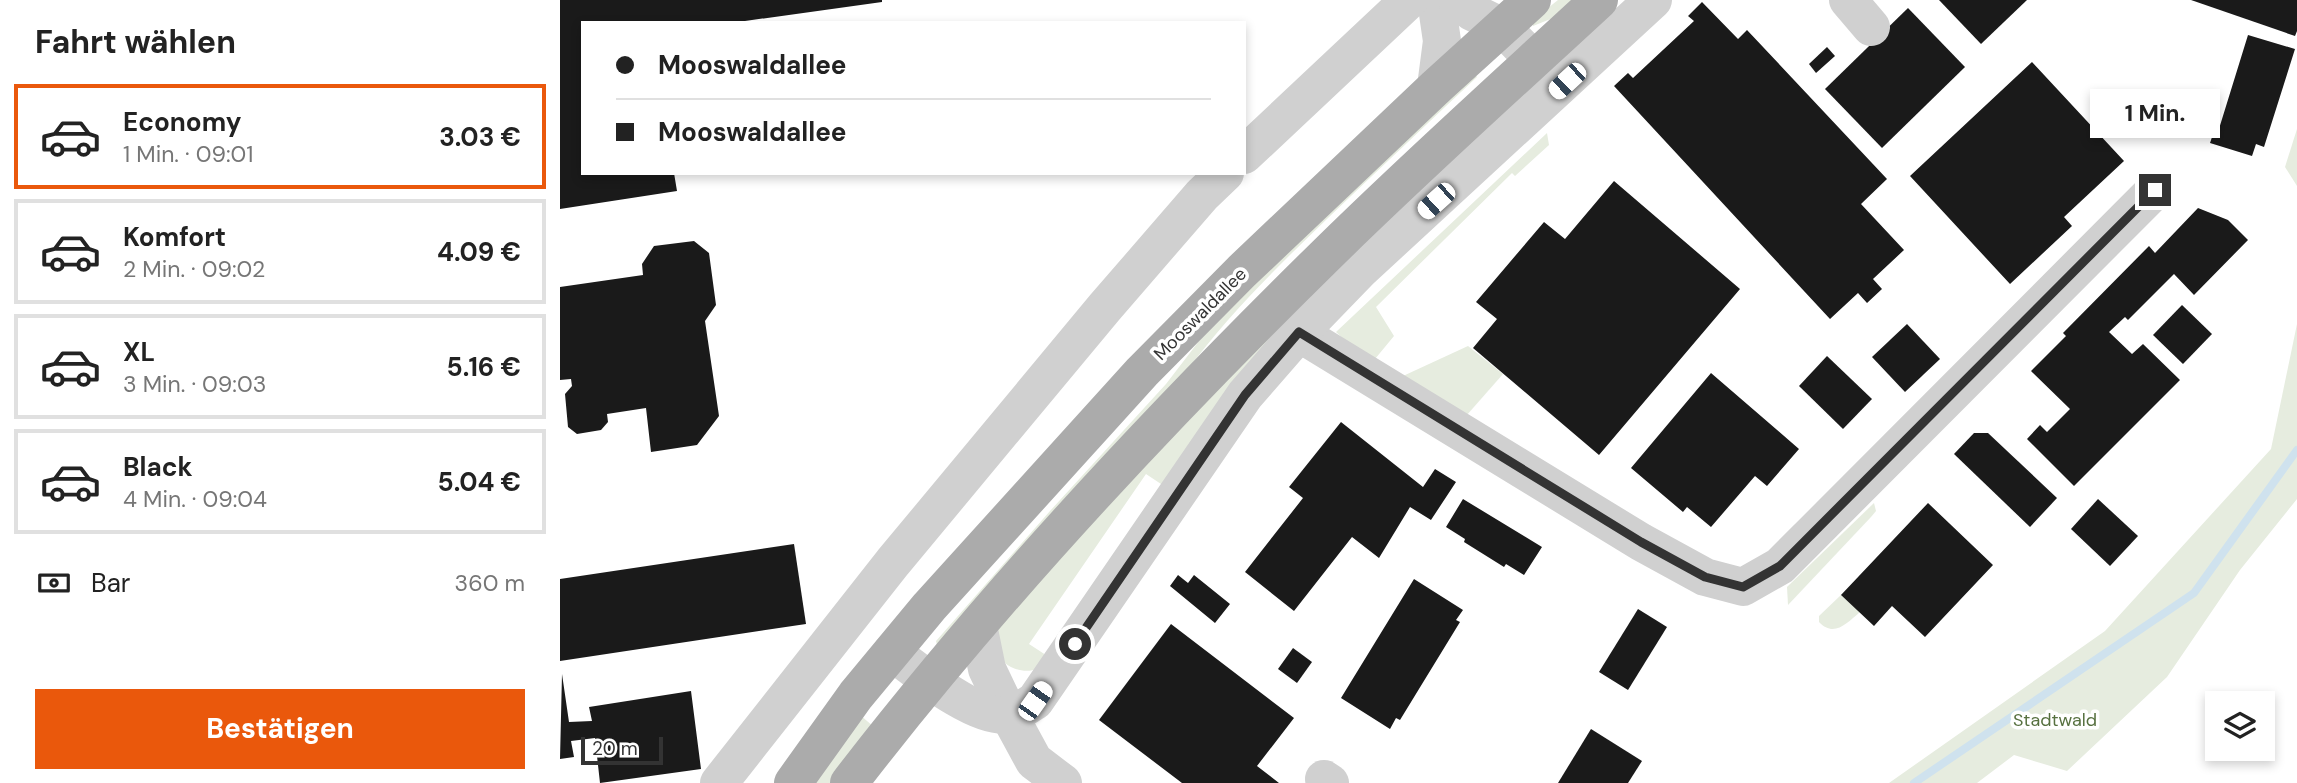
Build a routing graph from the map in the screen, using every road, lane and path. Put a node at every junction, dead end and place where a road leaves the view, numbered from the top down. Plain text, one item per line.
1 (1409, 0) edge
2 (1436, 0) edge
3 (1457, 0) edge
4 (1532, 0) edge
5 (1599, 0) edge
6 (1653, 0) edge
7 (1498, 13) edge
8 (1534, 60) junction
9 (1436, 87) junction
10 (1246, 153) edge
11 (1223, 175) edge
12 (2155, 190) dead end
13 (1299, 332) junction
14 (978, 625) junction
15 (892, 652) junction
16 (929, 681) junction
17 (1009, 715) junction
18 (719, 783) edge
19 (793, 783) edge
20 (849, 783) edge
21 (1063, 783) edge

1 - 10 street
2 - 9 street
3 - 7 street
4 - 7 main road, Mooswaldallee
5 - 8 main road
6 - 13 street
7 - 8 street
7 - 9 main road, Mooswaldallee
8 - 14 main road
9 - 15 main road, Mooswaldallee
11 - 18 street
12 - 13 street
13 - 17 street
14 - 16 main road
14 - 17 street
15 - 16 street
15 - 19 main road, Mooswaldallee
16 - 17 street
16 - 20 main road
17 - 21 street

